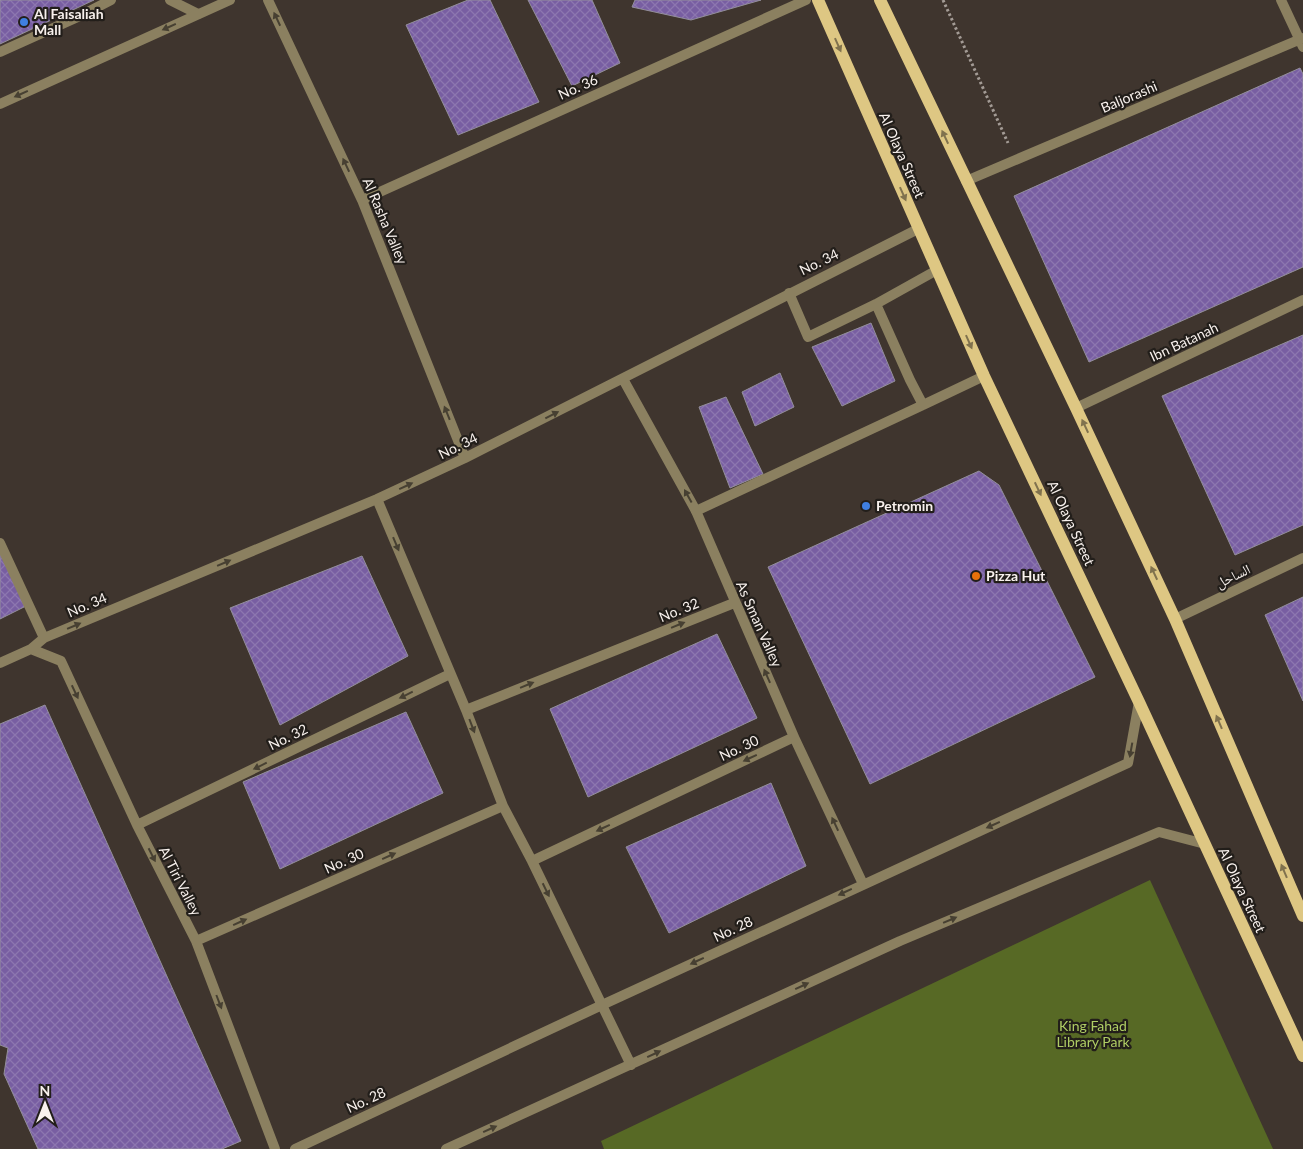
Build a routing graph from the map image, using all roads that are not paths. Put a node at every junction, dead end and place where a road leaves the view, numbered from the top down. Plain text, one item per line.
1 (111, 0) edge
2 (170, 0) edge
3 (230, 0) edge
4 (268, 0) edge
5 (806, 0) edge
6 (818, 0) edge
7 (880, 0) edge
8 (1281, 0) edge
9 (198, 14) junction
10 (1302, 41) edge
11 (0, 52) edge
12 (0, 104) edge
13 (966, 181) junction
14 (362, 200) junction
15 (918, 229) junction
16 (938, 270) junction
17 (788, 293) junction
18 (1303, 300) edge
19 (876, 304) junction
20 (984, 376) junction
21 (623, 379) junction
22 (923, 405) junction
23 (1076, 408) junction
24 (465, 458) junction
25 (377, 499) junction
26 (696, 511) junction
27 (0, 542) edge
28 (1303, 558) edge
29 (734, 603) junction
30 (1176, 619) junction
31 (44, 638) junction
32 (31, 650) junction
33 (0, 663) edge
34 (450, 674) junction
35 (1139, 702) junction
36 (466, 710) junction
37 (794, 737) junction
38 (503, 806) junction
39 (136, 825) junction
40 (1204, 844) junction
41 (532, 861) junction
42 (863, 884) junction
43 (1303, 916) edge
44 (196, 941) junction
45 (602, 1004) junction
46 (1303, 1056) edge
47 (631, 1065) junction
48 (275, 1149) edge
49 (294, 1149) edge
50 (446, 1149) edge

1 - 11 street
2 - 9 street
3 - 9 street
14 -> 4 street, Al Rasha Valley
5 - 14 street, No. 36
6 -> 15 main road, Al Olaya Street
13 -> 7 main road
8 - 10 street
9 -> 12 street
10 - 13 street, Baljorashi
13 - 23 main road
24 -> 14 street, Al Rasha Valley
15 - 16 main road, Al Olaya Street
15 - 17 street, No. 34
16 - 19 street
16 -> 20 main road, Al Olaya Street
17 - 19 street
17 - 21 street, No. 34
18 - 23 street, Ibn Batanah
19 - 22 street
20 - 22 street
20 -> 35 main road, Al Olaya Street
24 -> 21 street, No. 34
26 -> 21 street, As Sman Valley
22 - 26 street
30 -> 23 main road
25 -> 24 street, No. 34
31 -> 25 street, No. 34
25 -> 34 street
26 - 29 street, As Sman Valley
27 - 31 street
28 - 30 street, الساحل
36 -> 29 street, No. 32
37 -> 29 street, As Sman Valley
43 -> 30 main road
31 - 32 street, No. 34
32 - 33 street, No. 34
32 -> 39 street, Al Tiri Valley
34 - 36 street
34 -> 39 street, No. 32
35 - 40 main road, Al Olaya Street
35 -> 42 street, No. 28
36 -> 38 street
37 -> 41 street, No. 30
42 -> 37 street, As Sman Valley
38 - 41 street
44 -> 38 street, No. 30
39 -> 44 street, Al Tiri Valley
40 - 46 main road, Al Olaya Street
47 -> 40 street
41 -> 45 street
42 -> 45 street, No. 28
44 -> 48 street, Al Tiri Valley
45 - 47 street
45 - 49 street, No. 28
50 -> 47 street

